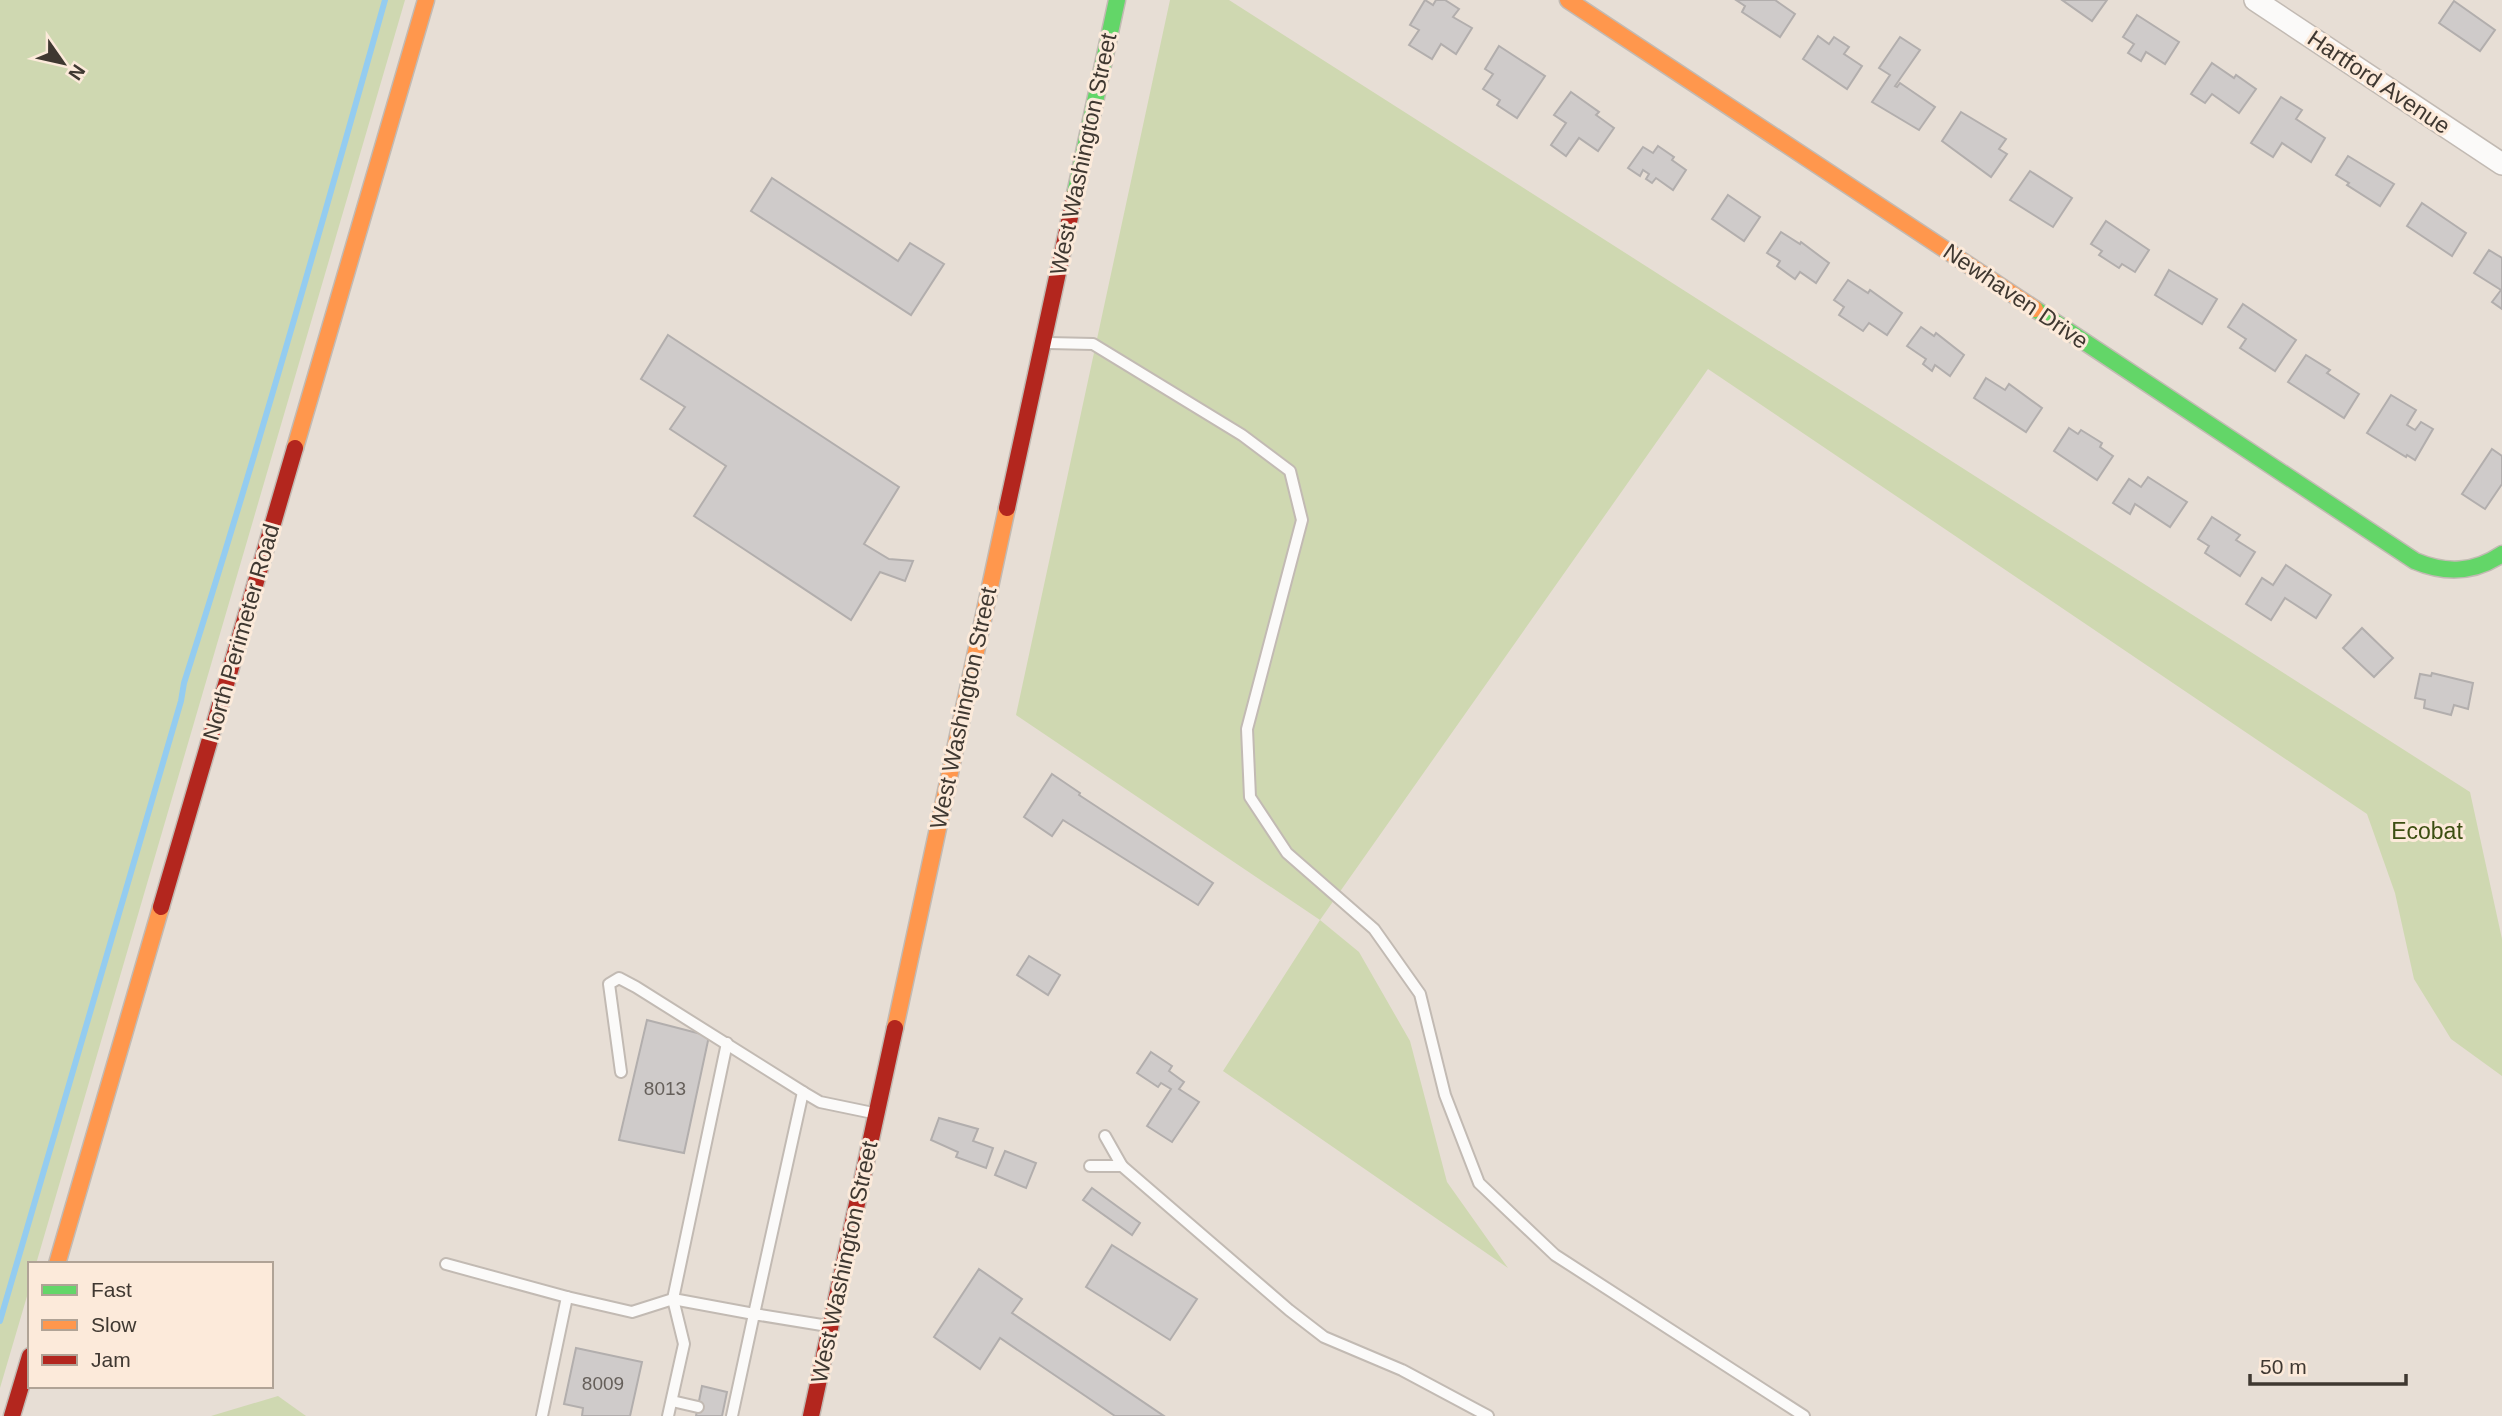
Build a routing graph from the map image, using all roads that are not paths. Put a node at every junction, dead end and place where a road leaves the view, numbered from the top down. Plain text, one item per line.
1 (426, 0) edge
2 (1117, 0) edge
3 (1568, 0) edge
4 (2255, 0) edge
5 (2502, 164) edge
6 (1042, 343) junction
7 (2502, 554) edge
8 (727, 1043) junction
9 (621, 1072) dead end
10 (803, 1092) junction
11 (876, 1114) junction
12 (1105, 1136) dead end
13 (1090, 1166) dead end
14 (1122, 1166) junction
15 (58, 1262) edge
16 (446, 1264) dead end
17 (566, 1297) junction
18 (673, 1299) junction
19 (754, 1314) junction
20 (831, 1327) junction
21 (28, 1363) edge
22 (672, 1401) junction
23 (698, 1407) dead end
24 (729, 1414) edge
25 (12, 1416) edge
26 (542, 1416) edge
27 (668, 1416) edge
28 (811, 1416) edge
29 (1488, 1416) edge
30 (1804, 1416) edge

1 - 15 street, North Perimeter Road
2 - 6 street, West Washington Street
3 - 7 street, Newhaven Drive
4 - 5 street, Hartford Avenue
6 - 11 street, West Washington Street
6 - 30 lane
8 - 9 lane
8 - 10 lane
8 - 18 lane
10 - 11 lane
10 - 19 lane
11 - 20 street, West Washington Street
12 - 14 lane
13 - 14 lane
14 - 29 lane
16 - 17 lane
17 - 18 lane
17 - 26 lane
18 - 19 lane
18 - 22 lane
19 - 20 lane
19 - 24 lane
20 - 28 street, West Washington Street
21 - 25 street
22 - 23 lane
22 - 27 lane

